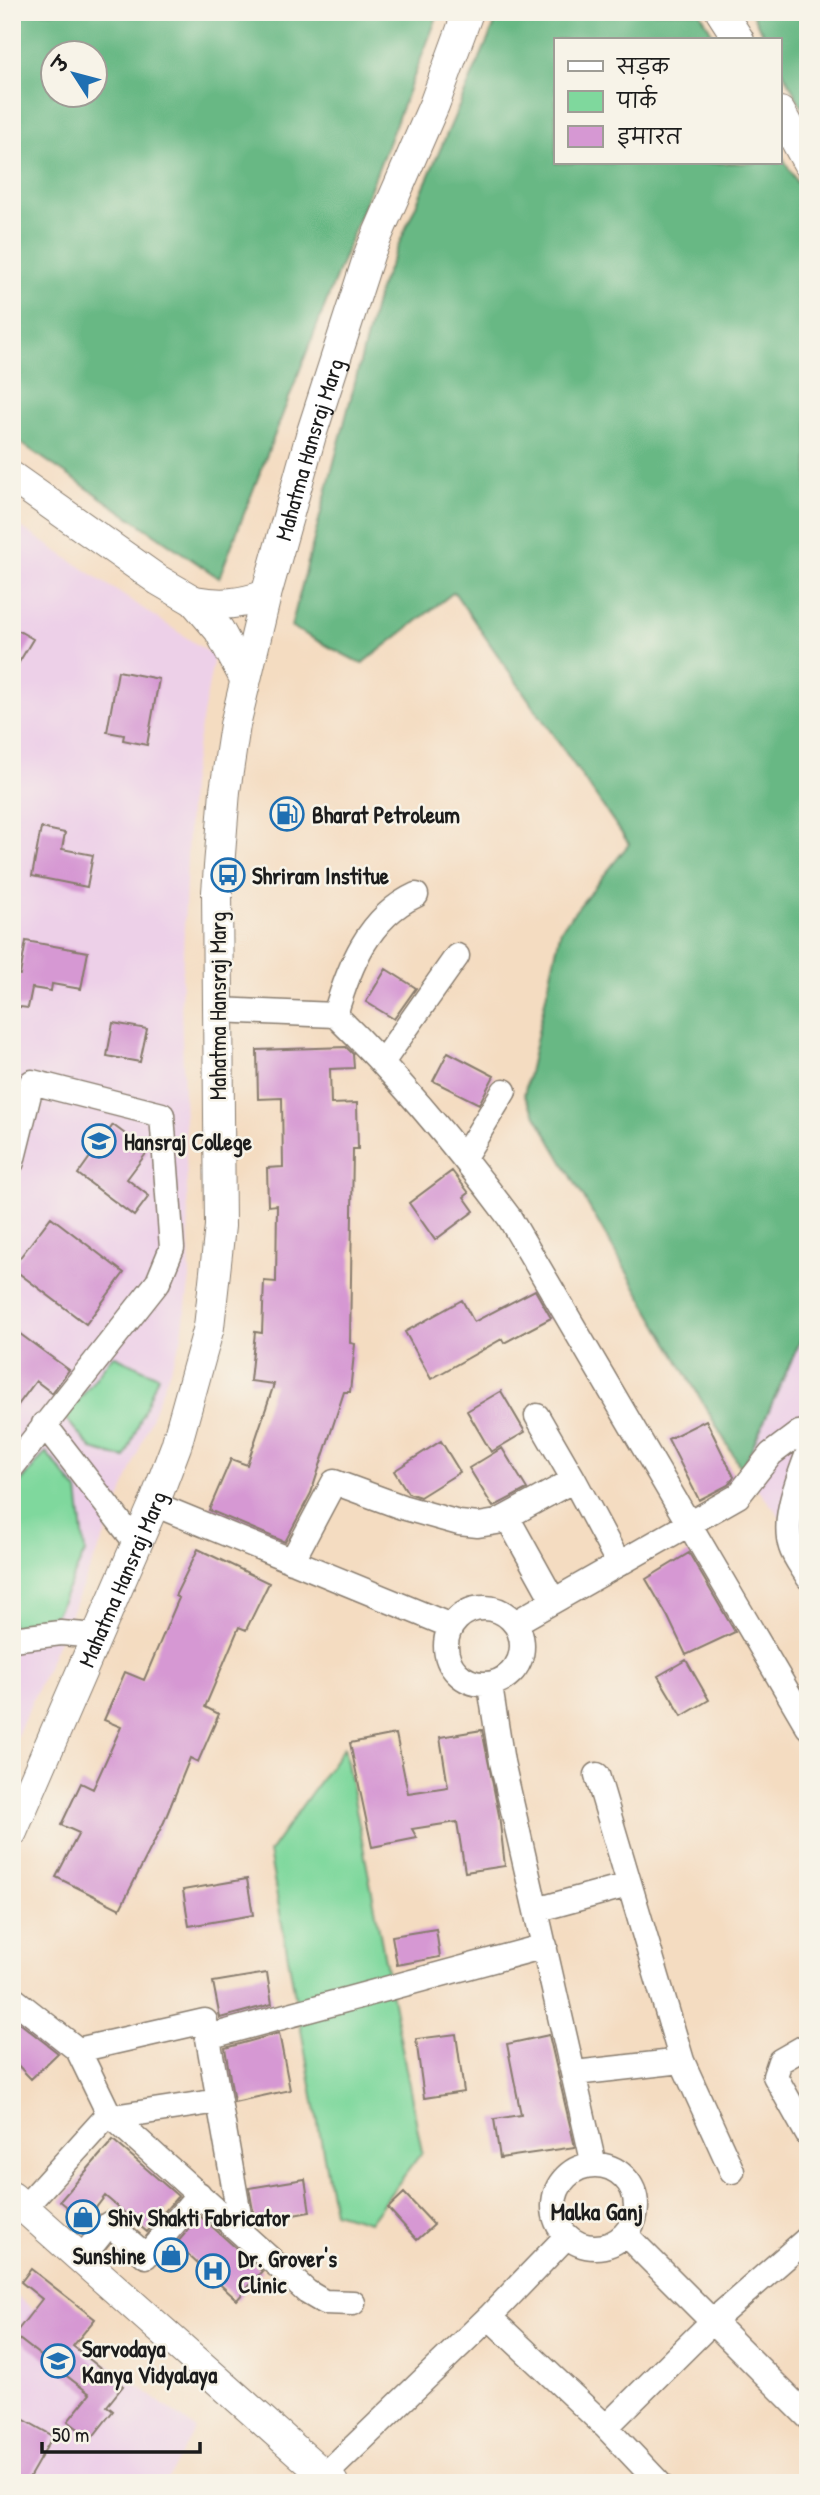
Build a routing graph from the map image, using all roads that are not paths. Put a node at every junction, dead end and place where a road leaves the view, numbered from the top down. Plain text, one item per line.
1 (468, 12) edge
2 (722, 12) edge
3 (738, 38) edge
4 (782, 116) edge
5 (808, 163) edge
6 (12, 477) edge
7 (266, 595) junction
8 (194, 601) junction
9 (245, 679) junction
10 (416, 895) dead end
11 (457, 956) dead end
12 (217, 1010) junction
13 (335, 1015) junction
14 (383, 1062) junction
15 (504, 1091) dead end
16 (464, 1157) junction
17 (12, 1162) edge
18 (537, 1416) dead end
19 (44, 1424) junction
20 (808, 1438) edge
21 (808, 1453) edge
22 (12, 1467) edge
23 (574, 1480) junction
24 (154, 1503) junction
25 (507, 1517) junction
26 (688, 1526) junction
27 (137, 1544) junction
28 (292, 1561) junction
29 (619, 1564) junction
30 (808, 1577) edge
31 (553, 1600) junction
32 (515, 1623) junction
33 (451, 1626) junction
34 (97, 1636) junction
35 (12, 1639) edge
36 (490, 1686) junction
37 (808, 1727) edge
38 (597, 1775) dead end
39 (12, 1832) edge
40 (628, 1885) junction
41 (536, 1910) junction
42 (545, 1946) junction
43 (12, 1997) edge
44 (208, 2037) junction
45 (808, 2045) edge
46 (78, 2050) junction
47 (682, 2061) junction
48 (575, 2073) junction
49 (219, 2101) junction
50 (111, 2115) junction
51 (808, 2135) edge
52 (594, 2165) junction
53 (732, 2171) dead end
54 (199, 2194) junction
55 (18, 2203) edge
56 (243, 2232) junction
57 (625, 2234) junction
58 (566, 2236) junction
59 (808, 2238) edge
60 (80, 2260) junction
61 (353, 2303) dead end
62 (489, 2317) junction
63 (714, 2320) junction
64 (808, 2417) edge
65 (606, 2427) junction
66 (329, 2479) edge
67 (659, 2483) edge

1 - 7 street, Mahatma Hansraj Marg
2 - 3 street
4 - 5 street
6 - 8 street
7 - 8 street
7 - 9 street, Mahatma Hansraj Marg
8 - 9 street
9 - 12 street, Mahatma Hansraj Marg
10 - 13 street
11 - 14 street
12 - 13 street
12 - 24 street, Mahatma Hansraj Marg
13 - 14 street
14 - 16 street
15 - 16 street
16 - 26 street
17 - 19 street
18 - 23 street
19 - 22 street
19 - 27 street
20 - 26 street
21 - 30 street
23 - 25 street
23 - 29 street
24 - 27 street, Mahatma Hansraj Marg
24 - 28 street
25 - 28 street
25 - 31 street
26 - 29 street
26 - 37 street
27 - 34 street, Mahatma Hansraj Marg
28 - 33 street
29 - 31 street
31 - 32 street
32 - 33 street
32 - 36 street
33 - 36 street
34 - 35 street
34 - 39 street, Mahatma Hansraj Marg
36 - 41 street
38 - 40 street
40 - 41 street
40 - 47 street
41 - 42 street
42 - 44 street
42 - 48 street
43 - 46 street
44 - 46 street
44 - 49 street
45 - 51 street
46 - 50 street
47 - 48 street
47 - 53 street
48 - 52 street
49 - 50 street
49 - 56 street
50 - 54 street
50 - 55 street
52 - 57 street
52 - 58 street
54 - 56 street
54 - 60 street
55 - 60 street
56 - 61 street
57 - 58 street
57 - 63 street
58 - 62 street
59 - 63 street
60 - 66 street
62 - 65 street
62 - 66 street
63 - 64 street
63 - 65 street
65 - 67 street

